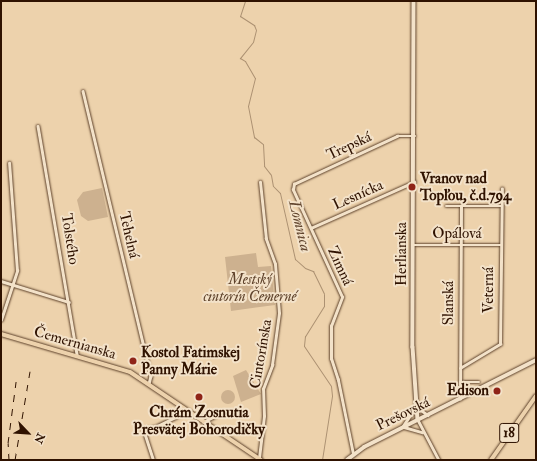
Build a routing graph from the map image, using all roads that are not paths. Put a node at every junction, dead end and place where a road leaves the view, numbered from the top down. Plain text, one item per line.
1 (414, 1) edge
2 (83, 91) dead end
3 (38, 126) dead end
4 (415, 136) junction
5 (9, 163) dead end
6 (260, 182) dead end
7 (414, 182) junction
8 (294, 184) joint
9 (502, 189) dead end
10 (446, 206) dead end
11 (461, 206) junction
12 (501, 206) junction
13 (311, 228) junction
14 (460, 244) junction
15 (414, 245) junction
16 (501, 245) junction
17 (1, 281) edge
18 (12, 285) junction
19 (69, 302) junction
20 (1, 320) edge
21 (1, 334) edge
22 (77, 356) junction
23 (536, 360) edge
24 (460, 368) junction
25 (460, 382) junction
26 (478, 382) dead end
27 (149, 384) junction
28 (536, 396) edge
29 (460, 400) junction
30 (417, 403) junction
31 (418, 408) junction
32 (182, 414) dead end
33 (428, 415) junction
34 (215, 416) dead end
35 (418, 420) junction
36 (202, 422) junction
37 (403, 427) junction
38 (422, 432) junction
39 (353, 454) junction
40 (260, 459) edge
41 (154, 460) edge
42 (348, 460) edge
43 (439, 460) edge
44 (492, 460) edge

1 - 4 main road, Herlianska
2 - 27 street, Tehelná
3 - 19 street, Tolstého
4 - 7 main road, Herlianska
4 - 8 street, Trepská
5 - 18 street
6 - 40 street, Cintorínska
7 - 13 street, Lesnícka
7 - 15 main road, Herlianska
8 - 13 street, Zimná
9 - 12 street, Veterná
10 - 11 street
11 - 12 street
11 - 14 street, Slanská
12 - 16 street, Veterná
13 - 39 street, Zimná
14 - 15 street, Opálová
14 - 16 street, Opálová
14 - 24 street, Slanská
15 - 30 main road, Herlianska
16 - 24 street, Veterná
17 - 18 street
18 - 19 street
18 - 20 street
19 - 22 street, Tolstého
21 - 22 main road, Čemernianska
22 - 27 main road, Čemernianska
23 - 29 main road, Prešovská
24 - 25 street, Slanská
25 - 26 street
25 - 29 street, Slanská
27 - 36 main road, Čemernianska
28 - 44 main road, 18
29 - 33 main road, Prešovská
30 - 31 main road, Herlianska
30 - 37 street
31 - 33 street
31 - 35 main road, Herlianska
32 - 41 street
33 - 35 main road, Prešovská
34 - 36 street
35 - 37 main road, Prešovská
35 - 38 street, Herlianska
36 - 40 main road, Čemernianska
37 - 38 street
37 - 39 main road, Prešovská
38 - 43 street, Herlianska
39 - 42 main road, Prešovská

